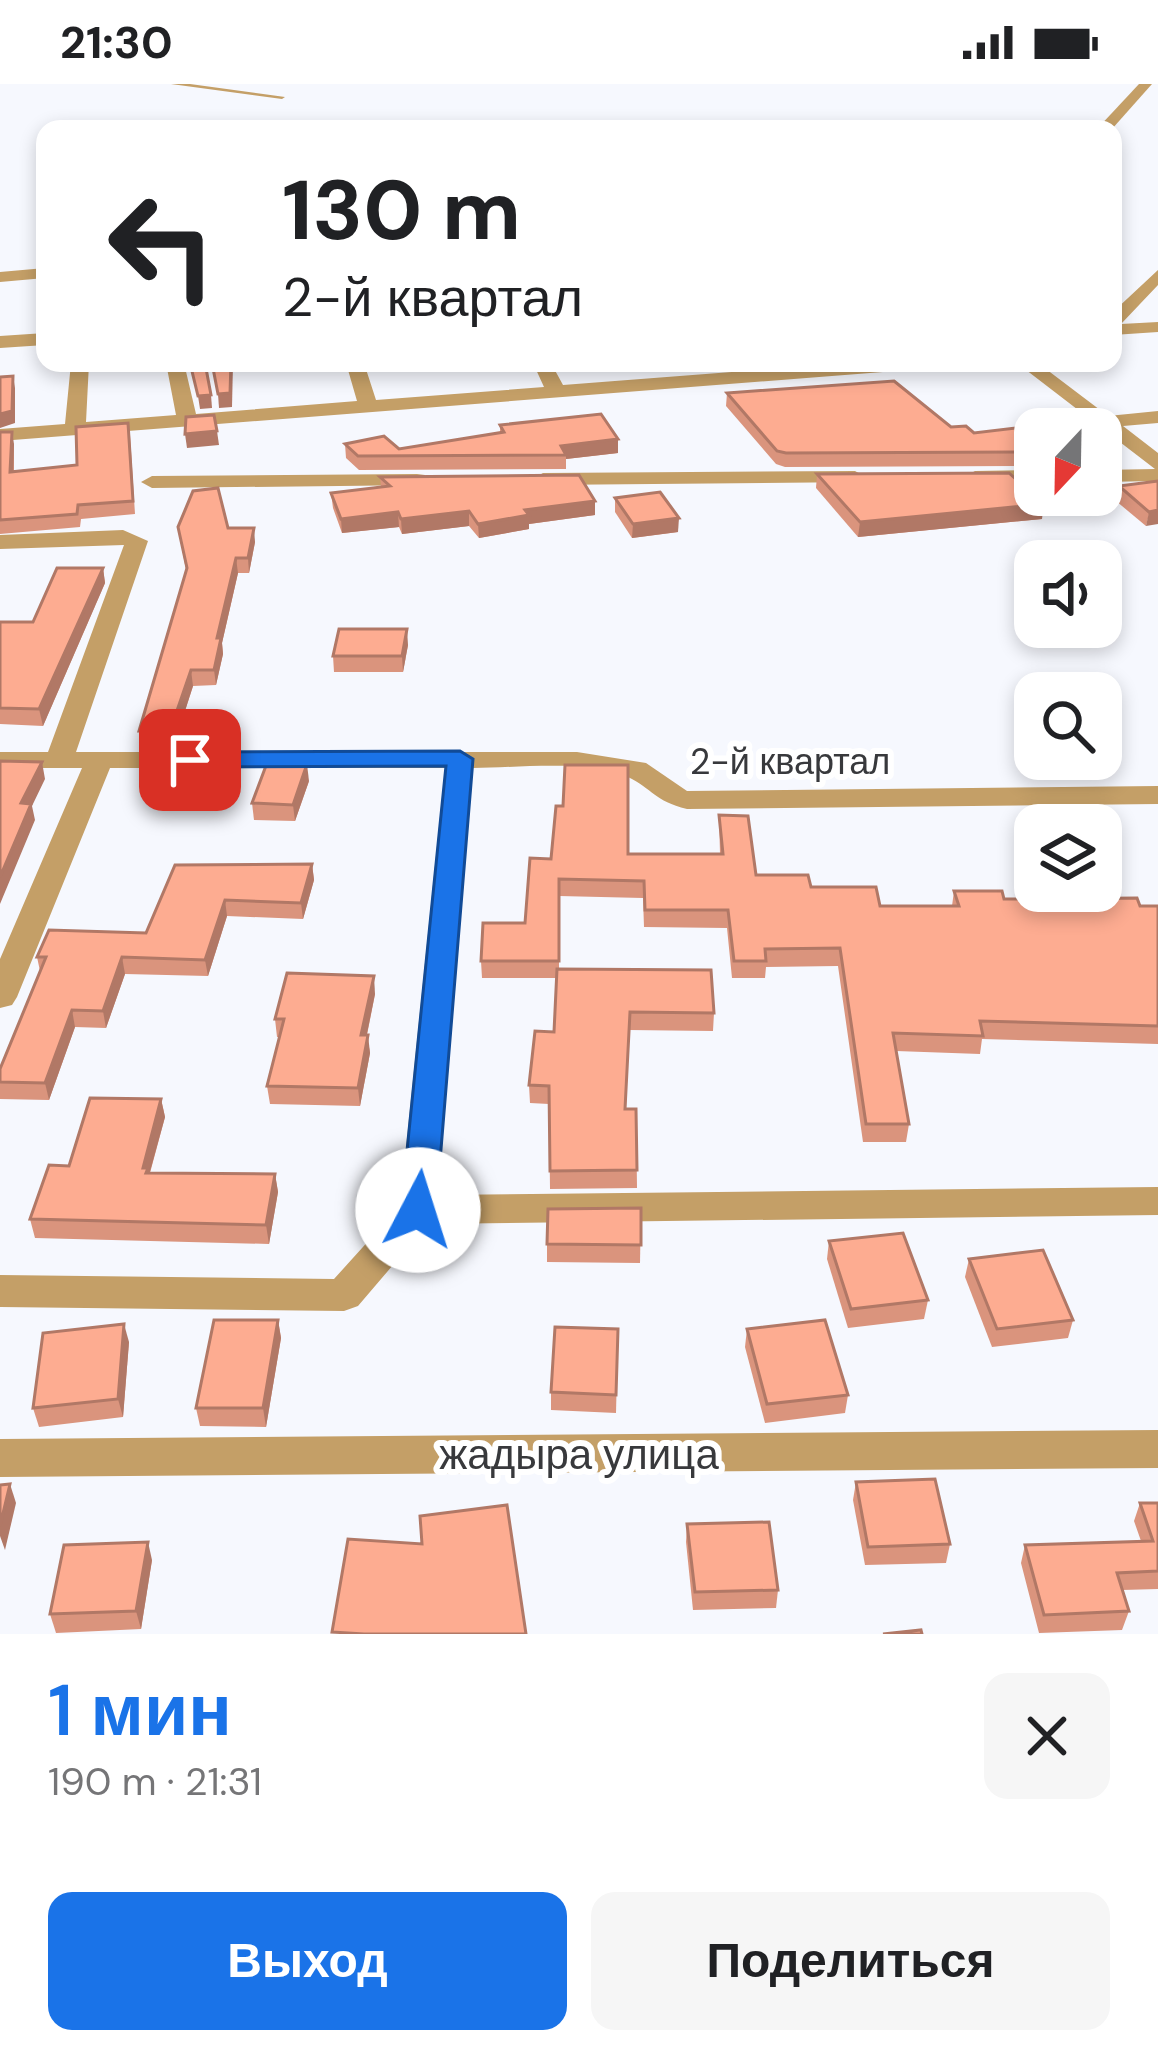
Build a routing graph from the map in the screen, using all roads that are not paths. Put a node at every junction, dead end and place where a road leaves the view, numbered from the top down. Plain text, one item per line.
1 (174, 84) edge
2 (1142, 86) edge
3 (282, 97) dead end
4 (1155, 100) dead end
5 (1112, 120) edge
6 (36, 274) edge
7 (1158, 275) edge
8 (0, 278) edge
9 (1122, 316) edge
10 (1122, 326) edge
11 (1158, 326) edge
12 (36, 340) edge
13 (0, 342) edge
14 (79, 372) edge
15 (177, 372) edge
16 (358, 372) edge
17 (547, 372) edge
18 (722, 372) edge
19 (1038, 372) edge
20 (557, 392) junction
21 (368, 406) junction
22 (1085, 408) edge
23 (1158, 418) edge
24 (187, 421) junction
25 (1122, 421) edge
26 (75, 429) junction
27 (0, 435) edge
28 (1122, 436) edge
29 (1158, 463) edge
30 (1158, 475) edge
31 (1014, 476) edge
32 (1122, 476) edge
33 (868, 477) edge
34 (940, 477) edge
35 (438, 480) edge
36 (510, 480) edge
37 (152, 482) dead end
38 (0, 542) edge
39 (460, 759) junction
40 (0, 760) edge
41 (59, 760) junction
42 (100, 760) junction
43 (1158, 795) edge
44 (0, 997) edge
45 (1158, 1201) edge
46 (418, 1210) junction
47 (0, 1291) edge
48 (1158, 1449) edge
49 (0, 1458) edge

1 - 3 lane
2 - 4 street
2 - 5 street
6 - 8 street
7 - 9 street
10 - 11 street
12 - 13 street
14 - 26 street
15 - 24 street
16 - 21 street
17 - 20 street
18 - 20 street
19 - 22 street
20 - 21 street
21 - 24 street
23 - 25 street
24 - 26 street
26 - 27 street
28 - 29 street
30 - 32 street
31 - 34 street
33 - 36 street
35 - 37 street
38 - 41 street
39 - 42 street, 2-й квартал
39 - 43 street, 2-й квартал
39 - 46 street
40 - 41 street, 2-й квартал
41 - 42 street, 2-й квартал
42 - 44 street
45 - 46 street
46 - 47 street
48 - 49 street, жадыра улица

